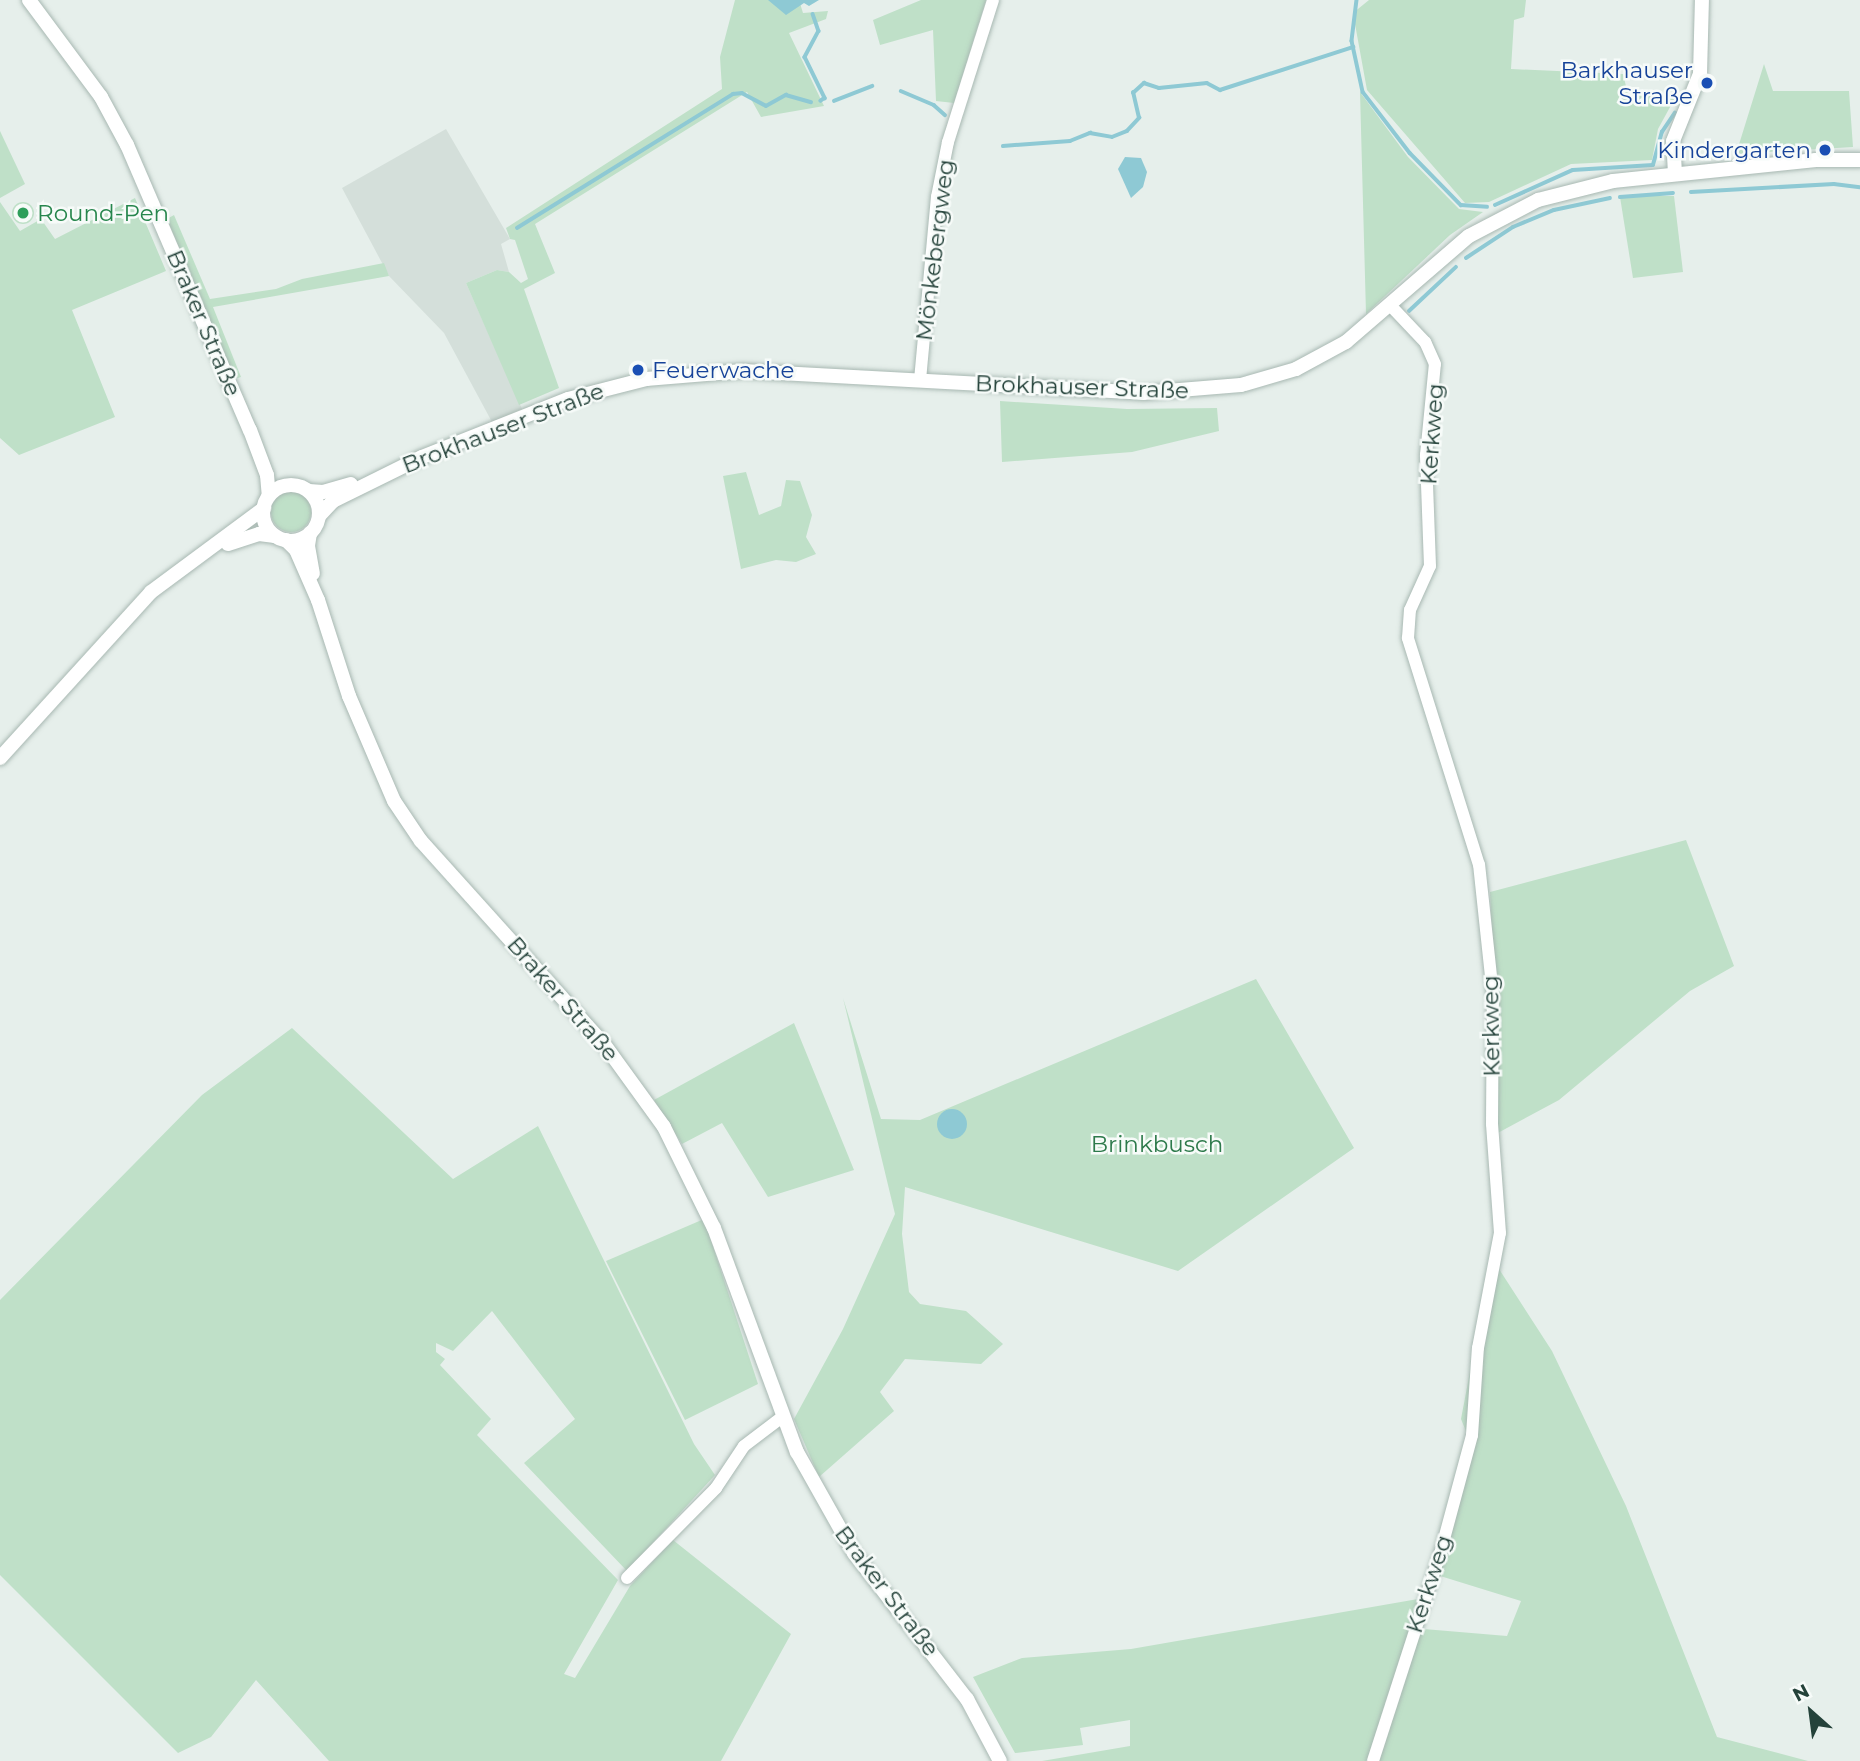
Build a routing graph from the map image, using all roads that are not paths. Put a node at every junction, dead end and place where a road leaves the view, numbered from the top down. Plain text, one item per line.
1 (29, 0) edge
2 (993, 0) edge
3 (1702, 0) edge
4 (1860, 160) edge
5 (1675, 174) junction
6 (1391, 306) junction
7 (920, 380) junction
8 (250, 430) junction
9 (386, 472) junction
10 (292, 485) junction
11 (309, 491) junction
12 (266, 502) junction
13 (319, 516) junction
14 (310, 533) junction
15 (280, 538) junction
16 (210, 549) junction
17 (318, 600) junction
18 (0, 758) edge
19 (782, 1417) junction
20 (626, 1578) dead end
21 (999, 1761) edge
22 (1373, 1761) edge

1 - 8 street, Braker Straße
2 - 7 street, Mönkebergweg
3 - 5 street
4 - 5 street, Brokhauser Straße
5 - 6 street, Brokhauser Straße
6 - 7 street, Brokhauser Straße
6 - 22 street, Kerkweg
7 - 9 street, Brokhauser Straße
8 - 10 street, Braker Straße
8 - 12 street, Braker Straße
9 - 11 street, Brokhauser Straße
9 - 13 street, Brokhauser Straße
10 - 11 street
10 - 12 street
11 - 13 street
12 - 15 street
12 - 16 street
13 - 14 street
14 - 15 street
14 - 17 street, Braker Straße
15 - 16 street
15 - 17 street, Braker Straße
16 - 18 street
17 - 19 street, Braker Straße
19 - 20 street
19 - 21 street, Braker Straße

